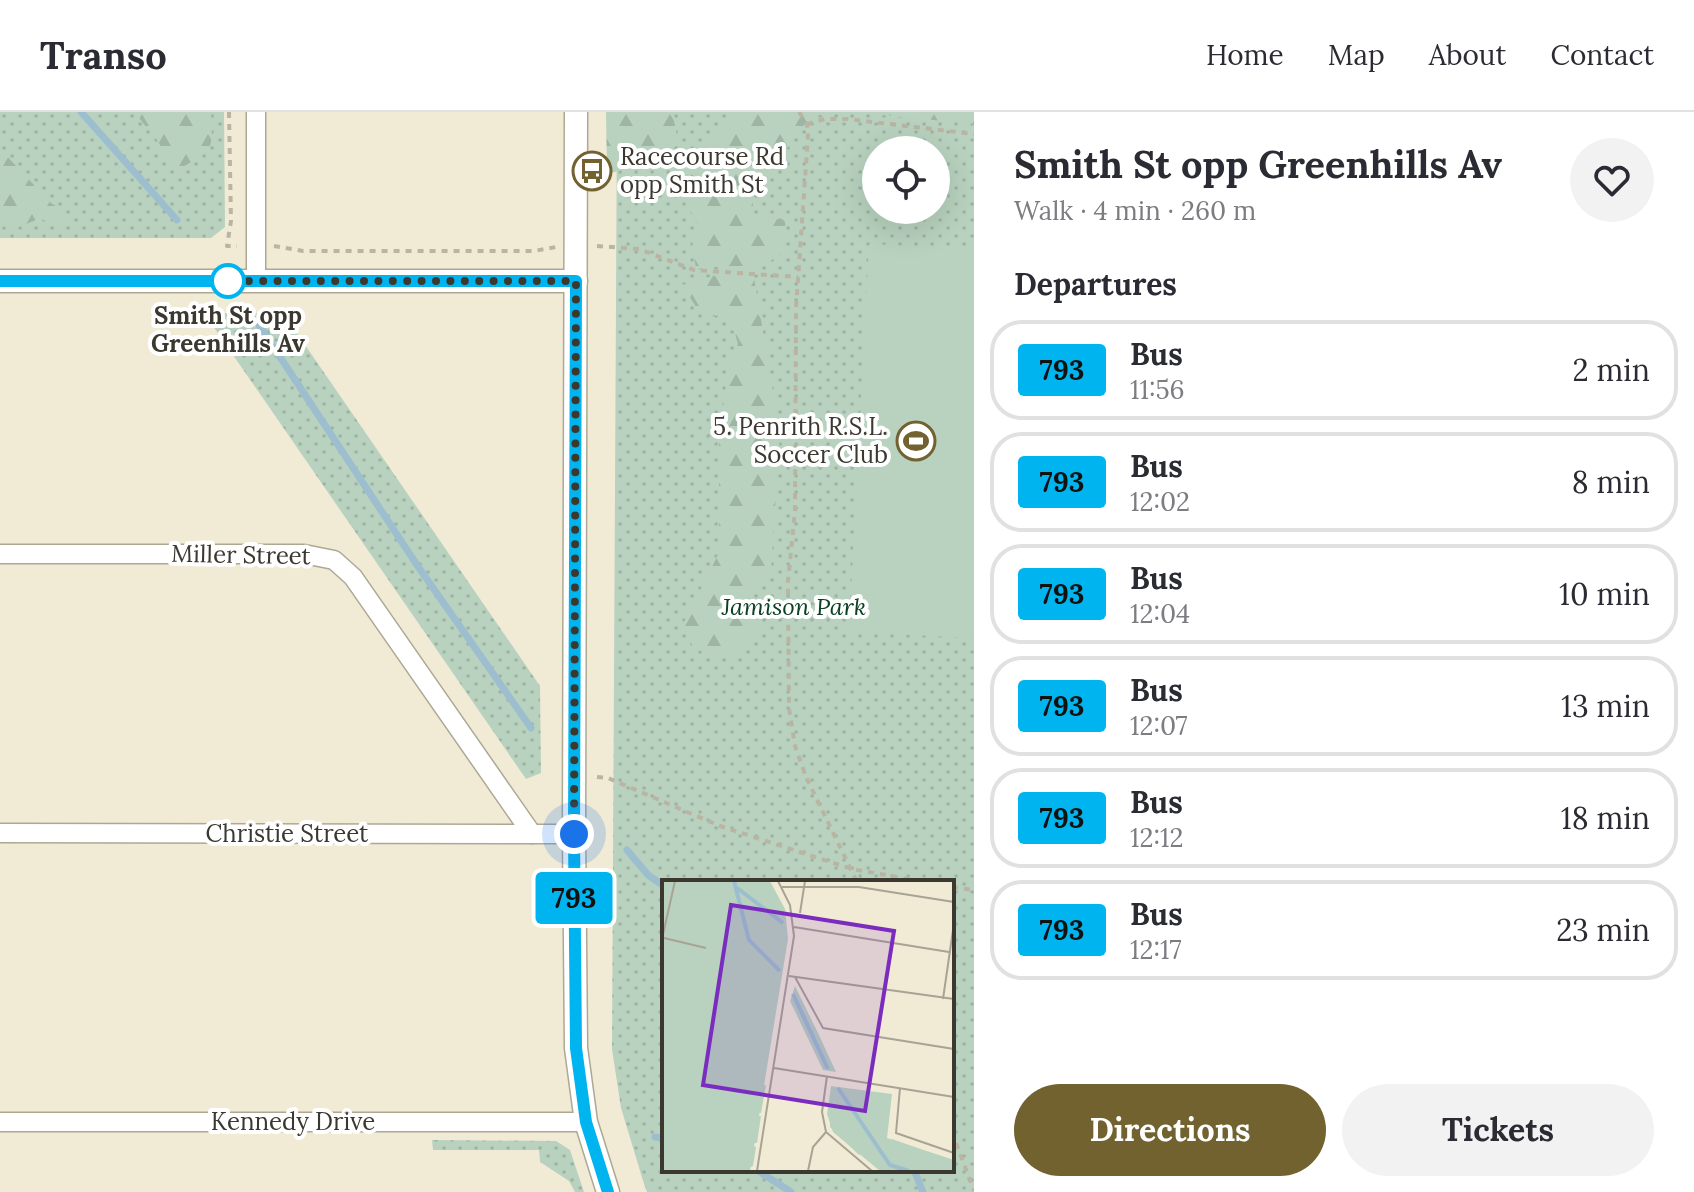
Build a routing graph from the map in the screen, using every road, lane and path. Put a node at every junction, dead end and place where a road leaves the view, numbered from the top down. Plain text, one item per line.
1 (229, 112) edge
2 (256, 112) edge
3 (576, 112) edge
4 (799, 112) edge
5 (807, 124) junction
6 (974, 134) edge
7 (236, 246) dead end
8 (276, 246) dead end
9 (597, 246) dead end
10 (554, 247) dead end
11 (545, 250) junction
12 (545, 260) dead end
13 (798, 277) junction
14 (0, 281) edge
15 (256, 281) junction
16 (576, 281) junction
17 (0, 554) edge
18 (574, 776) junction
19 (0, 833) edge
20 (532, 834) junction
21 (574, 834) junction
22 (852, 869) junction
23 (856, 880) edge
24 (914, 880) edge
25 (954, 887) edge
26 (974, 890) edge
27 (0, 1122) edge
28 (586, 1122) junction
29 (954, 1137) edge
30 (974, 1191) edge
31 (608, 1192) edge

1 - 7 path
2 - 15 street
3 - 16 street
4 - 5 path
5 - 6 path
5 - 13 path
8 - 11 path
9 - 13 path
10 - 11 path
11 - 12 path
13 - 22 path
14 - 15 street
15 - 16 street
16 - 18 street
17 - 20 street, Miller Street
18 - 21 street
18 - 22 path
19 - 20 street, Christie Street
20 - 21 street, Christie Street
21 - 28 street
22 - 23 path
22 - 24 path
25 - 26 path
27 - 28 street, Kennedy Drive
28 - 31 street
29 - 30 path

